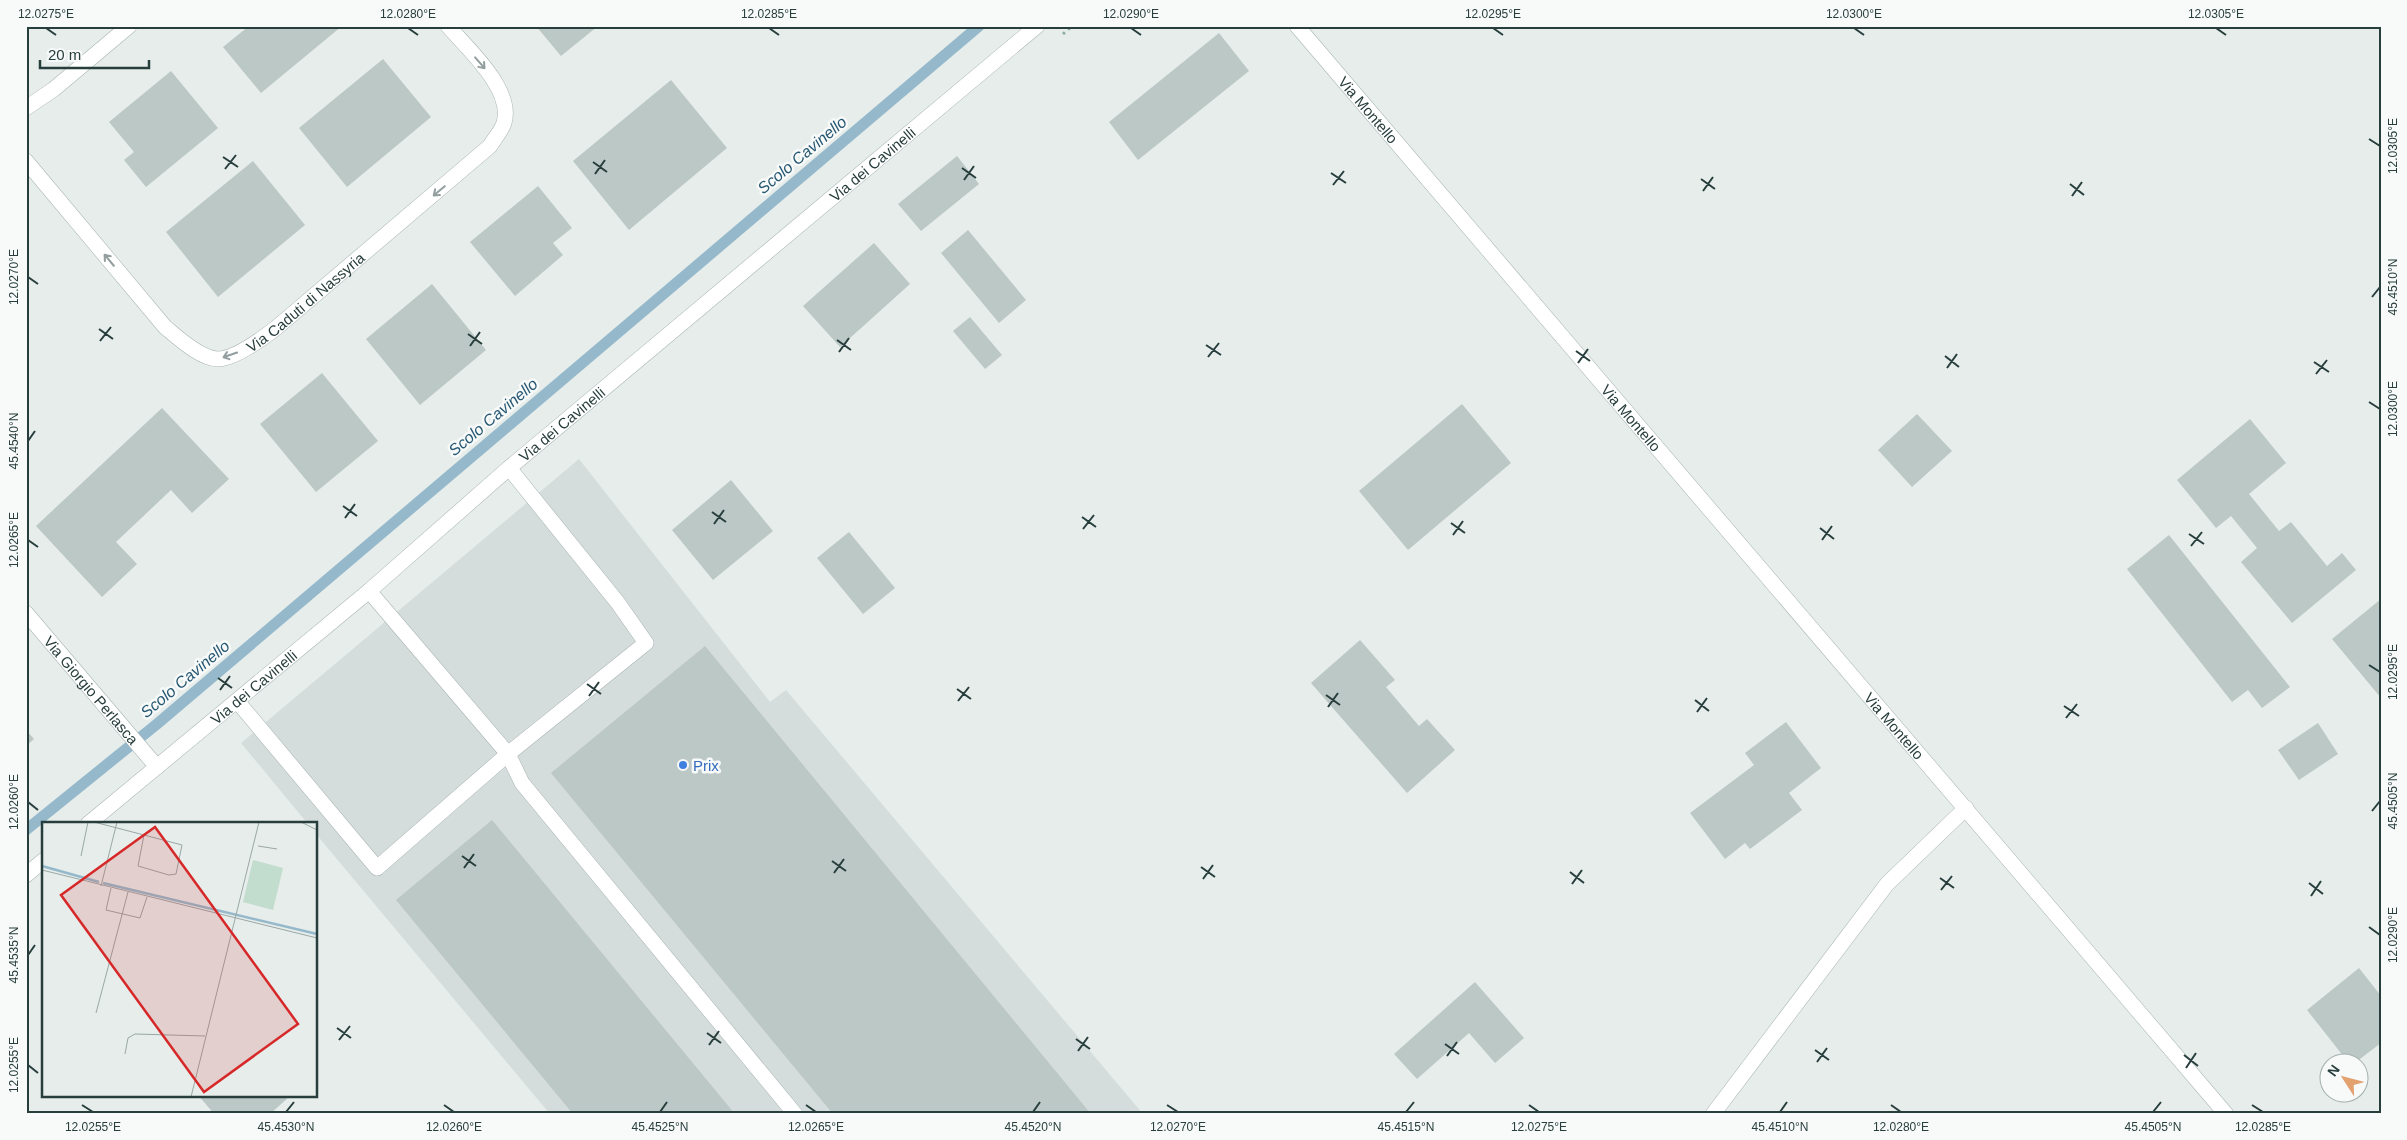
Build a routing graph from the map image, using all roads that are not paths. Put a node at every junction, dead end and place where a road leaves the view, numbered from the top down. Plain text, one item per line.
1 (129, 26) edge
2 (448, 26) edge
3 (1037, 26) edge
4 (1297, 26) edge
5 (26, 108) edge
6 (26, 161) edge
7 (509, 468) junction
8 (369, 592) junction
9 (26, 613) edge
10 (237, 701) junction
11 (508, 754) junction
12 (157, 767) junction
13 (1966, 808) junction
14 (90, 822) edge
15 (42, 862) edge
16 (26, 875) edge
17 (795, 1114) edge
18 (1713, 1114) edge
19 (2226, 1114) edge

1 - 5 street
2 -> 6 street, Via Caduti di Nassyria
3 - 7 street, Via dei Cavinelli
4 - 13 street, Via Montello
7 - 8 street, Via dei Cavinelli
7 - 11 street
8 - 10 street, Via dei Cavinelli
8 - 11 street
9 - 12 street, Via Giorgio Perlasca
10 - 11 street
10 - 12 street, Via dei Cavinelli
11 - 17 street
12 - 14 street, Via dei Cavinelli
13 - 18 street
13 - 19 street, Via Montello
15 - 16 street

